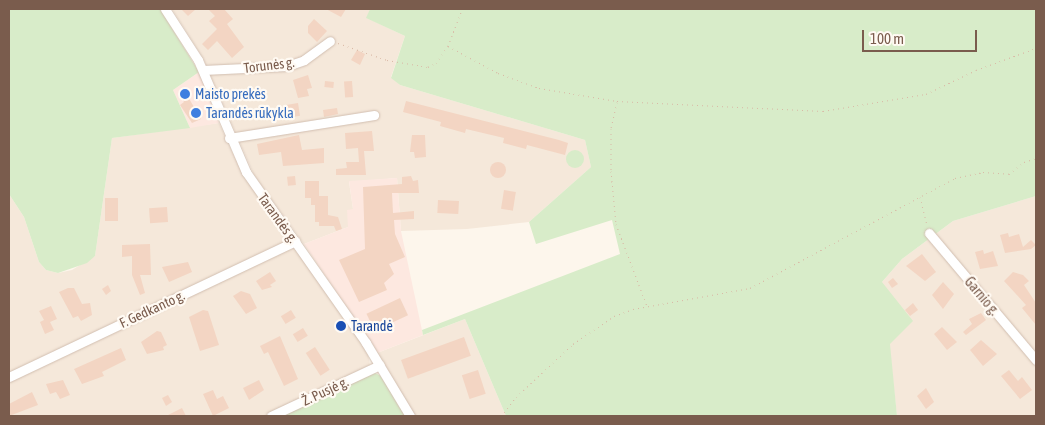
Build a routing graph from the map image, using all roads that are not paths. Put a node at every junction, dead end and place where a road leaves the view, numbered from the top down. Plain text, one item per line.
1 (165, 9) edge
2 (330, 41) road end
3 (203, 70) junction
4 (374, 115) dead end
5 (229, 138) junction
6 (928, 233) road end
7 (295, 241) junction
8 (1036, 360) edge
9 (380, 365) junction
10 (9, 377) edge
11 (271, 416) edge
12 (410, 416) edge

1 - 3 street, Tarandės g.
2 - 3 street, Torunės g.
3 - 5 street, Tarandės g.
4 - 5 street
5 - 7 street, Tarandės g.
6 - 8 street, Garnio g.
7 - 9 street, Tarandės g.
7 - 10 street, F. Gedkanto g.
9 - 11 street, Ž. Pusjė g.
9 - 12 street, Tarandės g.

